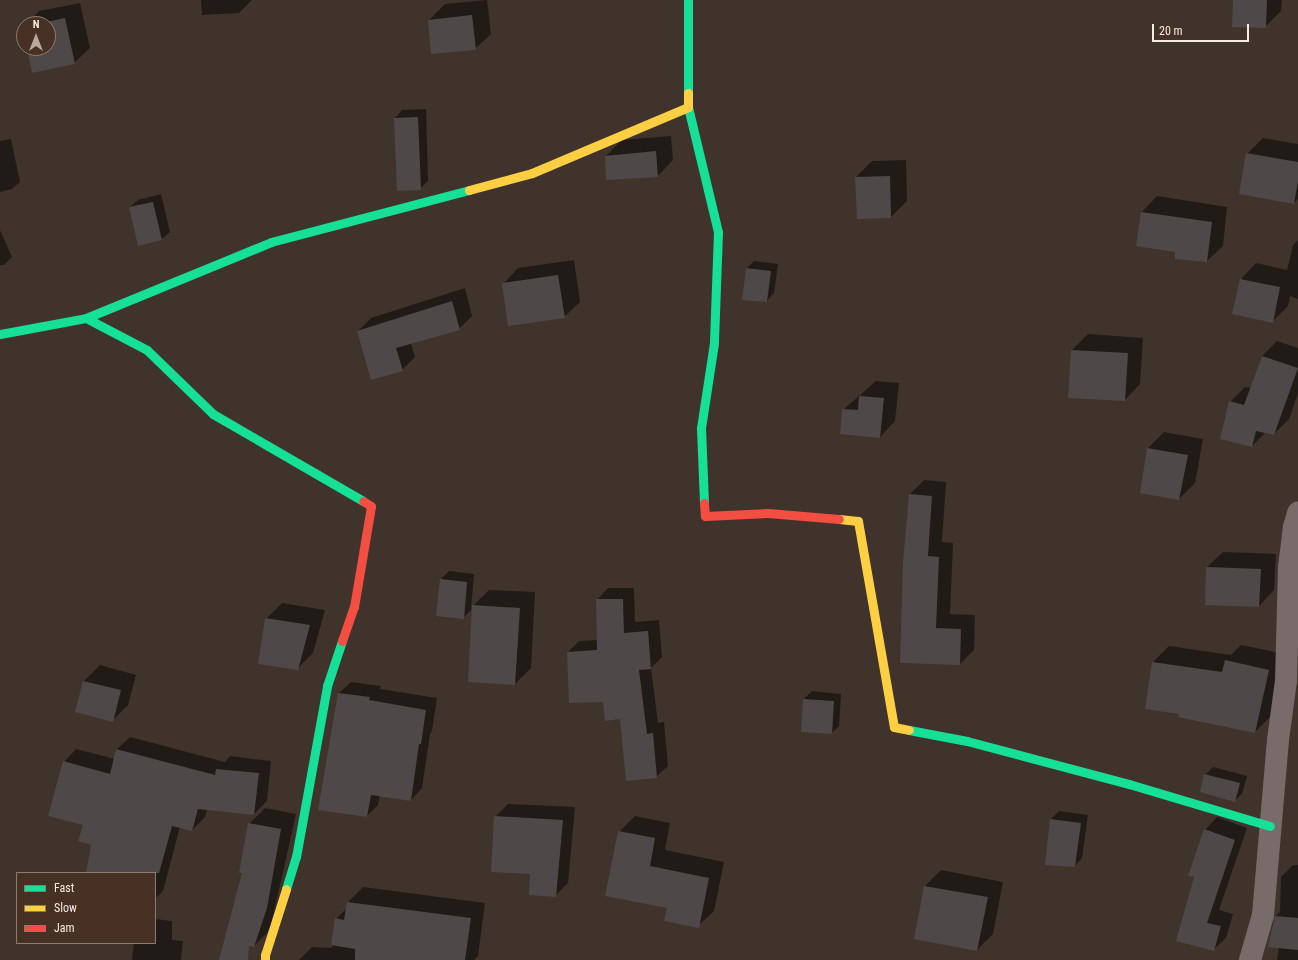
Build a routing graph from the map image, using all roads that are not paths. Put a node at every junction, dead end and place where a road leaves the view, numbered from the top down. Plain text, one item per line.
1 (688, 0) edge
2 (688, 107) junction
3 (86, 318) junction
4 (0, 334) edge
5 (1298, 513) edge
6 (1270, 826) junction
7 (265, 960) edge
8 (1250, 960) edge

1 - 2 street
2 - 3 street
2 - 6 street
3 - 4 street
3 - 7 street
5 - 6 street
6 - 8 street

